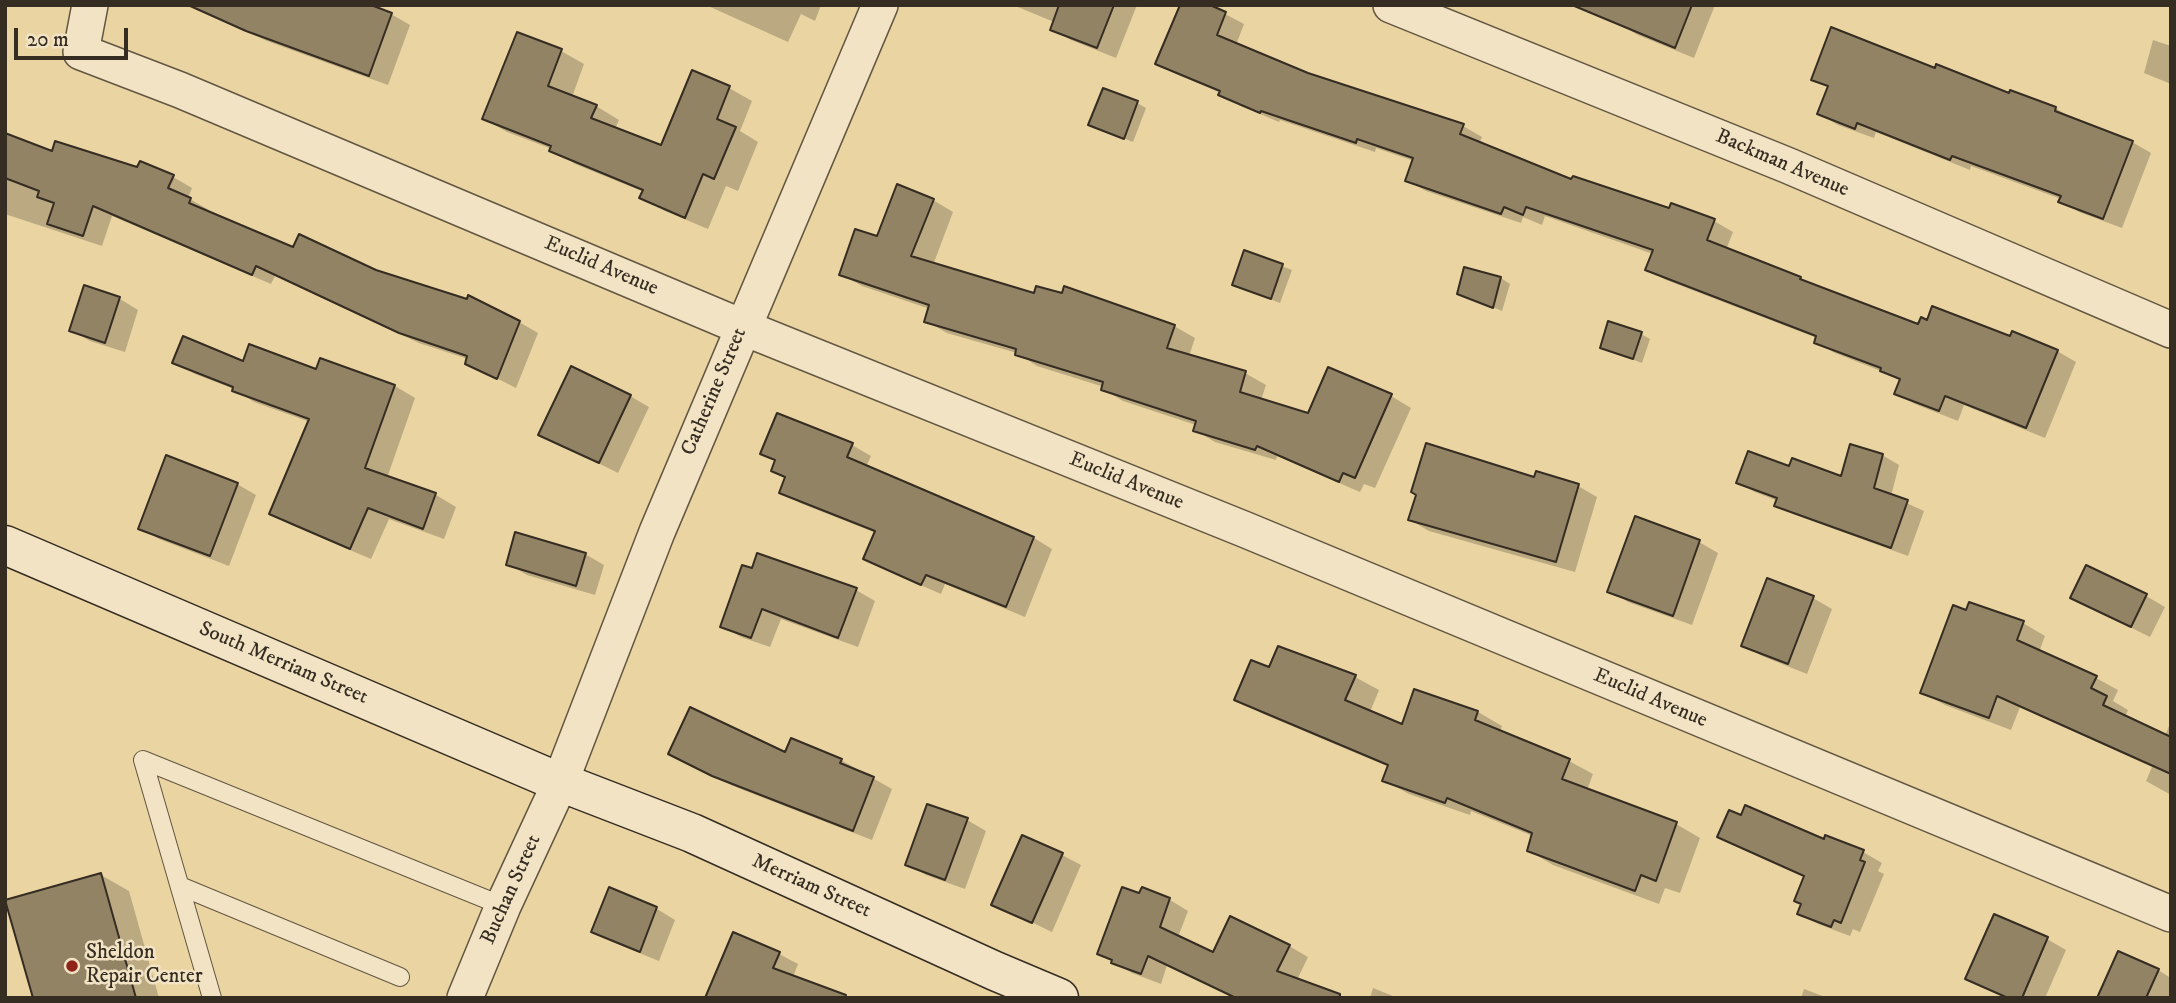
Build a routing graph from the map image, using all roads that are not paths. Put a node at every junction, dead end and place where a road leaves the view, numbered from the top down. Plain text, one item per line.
1 (90, 5) edge
2 (880, 5) edge
3 (1391, 5) edge
4 (742, 327) junction
5 (2171, 330) edge
6 (5, 545) edge
7 (560, 783) junction
8 (180, 886) junction
9 (503, 906) junction
10 (2171, 914) edge
11 (400, 977) dead end
12 (212, 998) edge
13 (465, 998) edge
14 (1059, 998) edge

1 - 4 street, Euclid Avenue
2 - 4 street, Catherine Street
3 - 5 street, Backman Avenue
4 - 7 street, Catherine Street
4 - 10 street, Euclid Avenue
6 - 7 street, South Merriam Street
7 - 9 street, Buchan Street
7 - 14 street, Merriam Street
8 - 9 lane
8 - 11 lane
8 - 12 lane
9 - 13 street, Buchan Street

